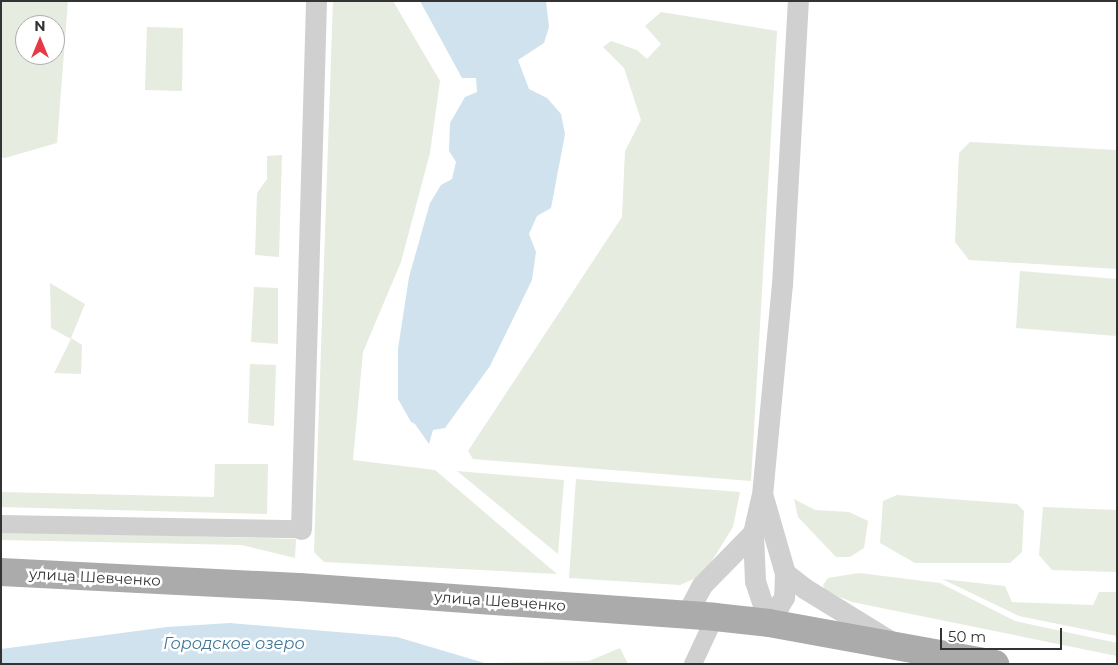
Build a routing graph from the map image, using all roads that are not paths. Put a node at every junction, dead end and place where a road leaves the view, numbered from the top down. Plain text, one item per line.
1 (316, 1) edge
2 (798, 1) edge
3 (762, 495) junction
4 (1, 524) edge
5 (301, 529) joint
6 (753, 532) junction
7 (1, 572) edge
8 (785, 573) junction
9 (686, 615) junction
10 (715, 617) junction
11 (770, 623) junction
12 (899, 647) junction
13 (692, 664) edge
14 (994, 664) edge

1 - 5 street
2 - 3 street
3 - 6 street
3 - 8 street
4 - 5 street
6 - 9 street
6 - 11 street
7 - 9 main road, улица Шевченко
8 - 11 street
8 - 12 street
9 - 10 main road, улица Шевченко
10 - 11 main road, улица Шевченко
10 - 13 street
11 - 12 main road, улица Шевченко
12 - 14 main road, улица Шевченко

